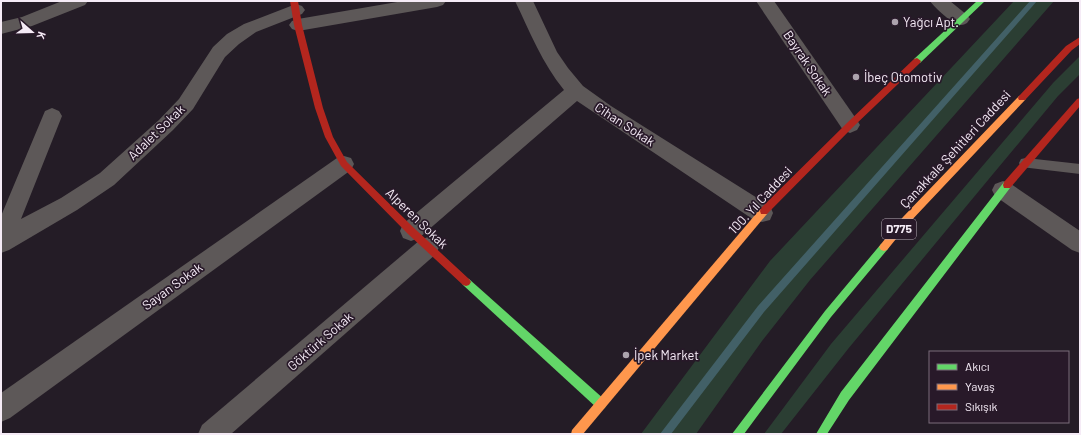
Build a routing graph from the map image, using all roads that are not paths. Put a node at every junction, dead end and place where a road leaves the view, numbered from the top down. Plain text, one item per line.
1 (79, 1) edge
2 (437, 1) edge
3 (524, 1) edge
4 (765, 1) edge
5 (940, 1) edge
6 (981, 1) edge
7 (296, 12) edge
8 (961, 19) junction
9 (1, 28) edge
10 (1080, 40) edge
11 (576, 92) junction
12 (1080, 101) edge
13 (52, 116) dead end
14 (850, 125) junction
15 (344, 164) junction
16 (1026, 164) junction
17 (1080, 169) edge
18 (1003, 190) junction
19 (762, 213) junction
20 (420, 239) junction
21 (2, 242) edge
22 (1080, 242) edge
23 (601, 404) junction
24 (1, 409) edge
25 (211, 434) edge
26 (576, 434) edge
27 (737, 434) edge
28 (821, 434) edge

1 - 9 street
2 - 7 street, Adalet Sokak
3 - 11 street, Cihan Sokak
4 - 14 street, Bayrak Sokak
5 - 8 street
6 - 8 street, 100. Yıl Caddesi
7 - 15 street, Alperen Sokak
7 - 21 street, Adalet Sokak
8 - 14 street, 100. Yıl Caddesi
10 - 27 street, Çanakkale Şehitleri Caddesi / D775
11 - 19 street, Cihan Sokak
11 - 20 street, Göktürk Sokak
12 - 16 street
13 - 21 street
14 - 19 street, 100. Yıl Caddesi
15 - 20 street, Alperen Sokak
15 - 24 street, Sayan Sokak
16 - 17 lane
16 - 18 street
18 - 22 street
18 - 28 street
19 - 23 street, 100. Yıl Caddesi
20 - 23 street, Alperen Sokak
20 - 25 street, Göktürk Sokak
23 - 26 street, 100. Yıl Caddesi

